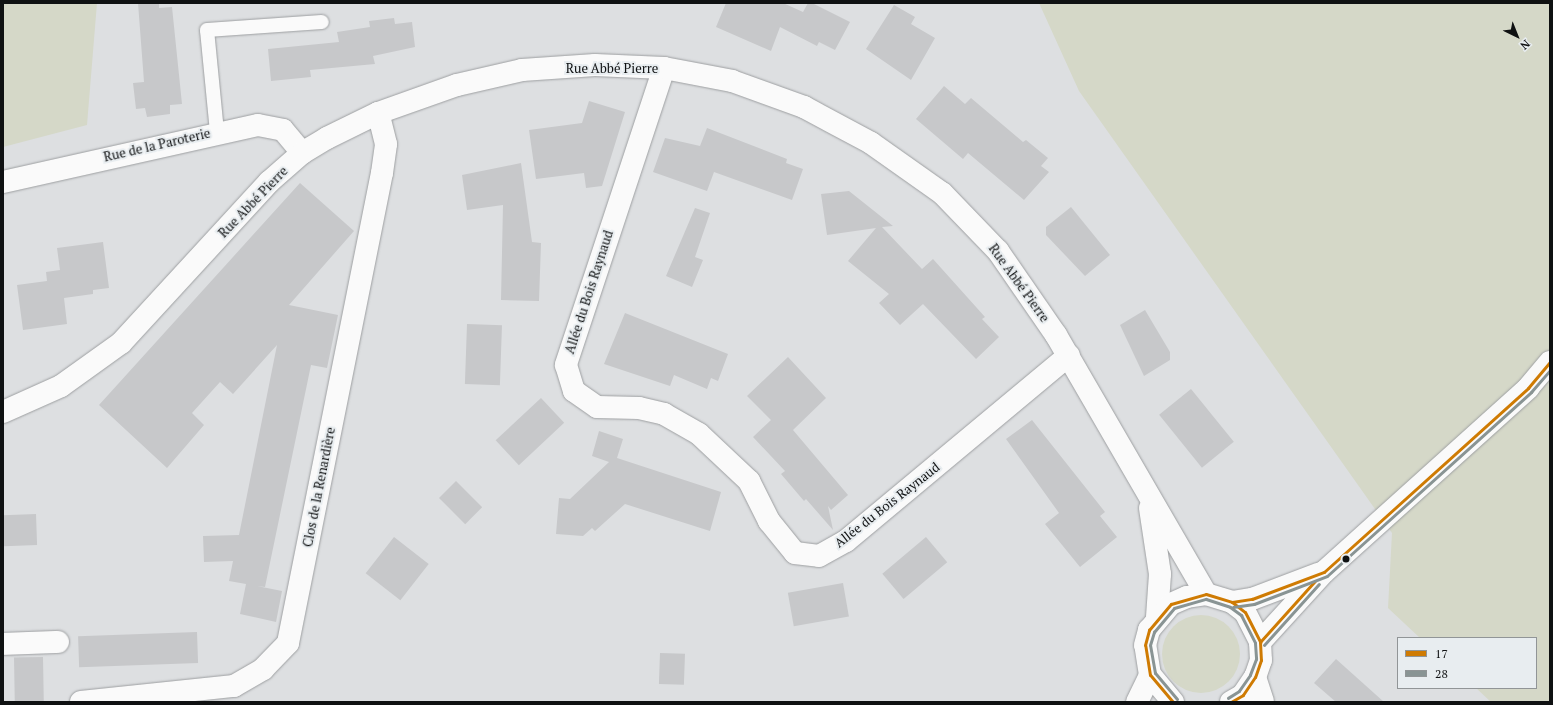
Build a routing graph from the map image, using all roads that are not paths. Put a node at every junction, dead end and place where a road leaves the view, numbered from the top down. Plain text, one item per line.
1 (322, 22) dead end
2 (664, 68) junction
3 (378, 113) junction
4 (216, 132) junction
5 (302, 153) junction
6 (3, 182) edge
7 (1069, 355) junction
8 (1550, 362) edge
9 (3, 412) edge
10 (1148, 493) junction
11 (1324, 572) junction
12 (1206, 594) junction
13 (1232, 602) junction
14 (1157, 617) junction
15 (58, 642) dead end
16 (1260, 642) junction
17 (3, 644) edge
18 (1150, 675) junction
19 (1255, 677) junction
20 (81, 702) edge
21 (1136, 702) edge
22 (1173, 702) edge
23 (1231, 702) edge
24 (1263, 702) edge

1 - 4 lane
2 - 3 street, Rue Abbé Pierre
2 - 7 street, Rue Abbé Pierre
2 - 7 street, Allée du Bois Raynaud
3 - 5 street, Rue Abbé Pierre
3 - 20 street, Clos de la Renardière
4 - 5 street, Rue de la Paroterie
4 - 6 street, Rue de la Paroterie
5 - 9 street, Rue Abbé Pierre
7 - 10 street, Rue Abbé Pierre
8 - 11 street
10 - 12 street, Rue Abbé Pierre
10 - 14 street, Rue Abbé Pierre
11 - 13 street
11 - 16 street
12 - 13 street
12 - 14 street
13 - 16 street
14 - 18 street
15 - 17 street
16 - 19 street
18 - 21 street
18 - 22 street
19 - 23 street
19 - 24 street

